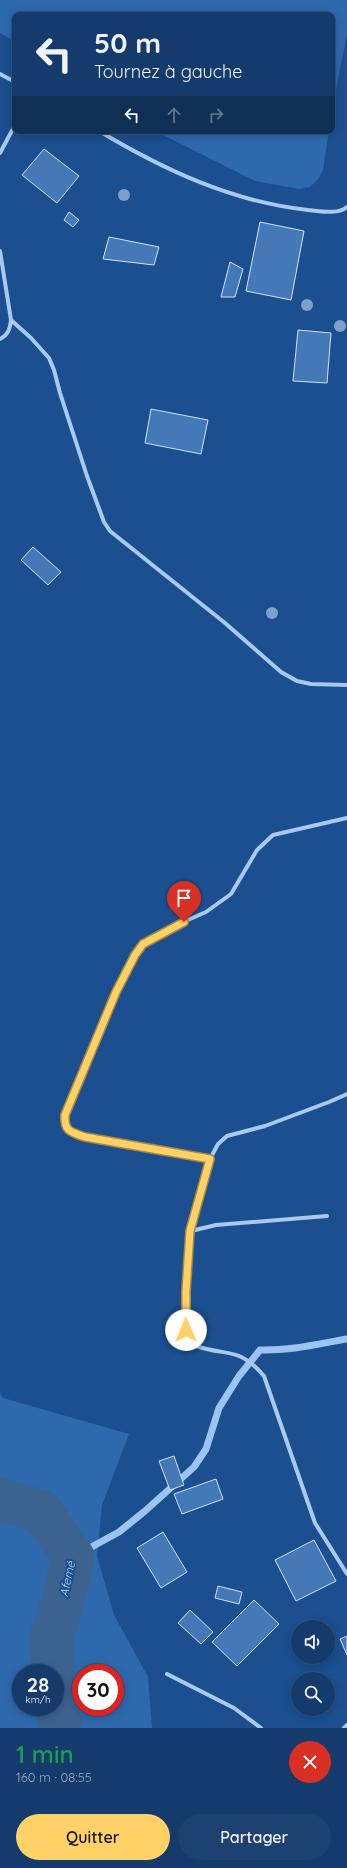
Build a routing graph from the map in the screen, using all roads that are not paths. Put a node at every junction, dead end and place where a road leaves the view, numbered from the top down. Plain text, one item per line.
1 (0, 74) edge
2 (12, 80) edge
3 (12, 131) edge
4 (105, 134) edge
5 (0, 153) edge
6 (346, 208) edge
7 (0, 251) edge
8 (11, 320) junction
9 (0, 339) edge
10 (347, 685) edge
11 (347, 818) edge
12 (347, 1094) edge
13 (210, 1159) junction
14 (327, 1216) dead end
15 (190, 1231) junction
16 (347, 1574) edge
17 (167, 1674) dead end
18 (347, 1725) edge
19 (261, 1728) edge
20 (344, 1728) edge

1 - 2 street
3 - 5 street
4 - 6 street
7 - 8 street
8 - 9 street
8 - 10 street
11 - 13 street
12 - 13 street
13 - 15 street
14 - 15 street
15 - 16 street
17 - 19 street
18 - 20 street

